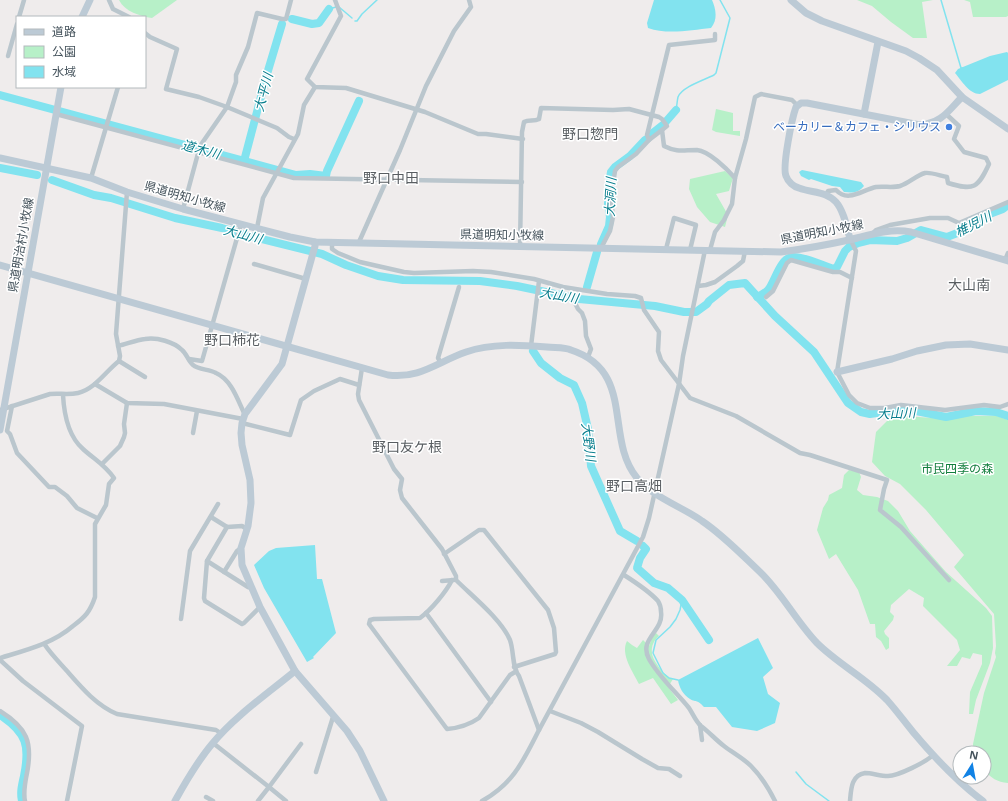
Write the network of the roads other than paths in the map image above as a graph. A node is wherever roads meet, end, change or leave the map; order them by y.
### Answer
1 (24, 0) edge
2 (90, 0) edge
3 (109, 0) edge
4 (291, 0) edge
5 (335, 0) edge
6 (469, 0) edge
7 (791, 0) edge
8 (19, 16) edge
9 (82, 16) edge
10 (127, 16) edge
11 (16, 28) edge
12 (146, 34) edge
13 (715, 34) dead end
14 (878, 42) junction
15 (8, 56) dead end
16 (315, 87) junction
17 (61, 88) edge
18 (118, 88) edge
19 (962, 97) junction
20 (798, 105) junction
21 (227, 107) junction
22 (417, 110) junction
23 (57, 111) junction
24 (864, 114) junction
25 (946, 114) junction
26 (652, 115) junction
27 (107, 125) junction
28 (1008, 129) edge
29 (662, 130) junction
30 (522, 139) junction
31 (294, 140) junction
32 (649, 140) junction
33 (199, 149) junction
34 (0, 158) edge
35 (46, 168) junction
36 (276, 173) junction
37 (91, 178) junction
38 (735, 178) junction
39 (387, 179) junction
40 (522, 182) junction
41 (126, 194) junction
42 (826, 195) junction
43 (1008, 202) edge
44 (183, 209) junction
45 (240, 225) junction
46 (257, 228) junction
47 (873, 233) junction
48 (332, 242) junction
49 (359, 242) junction
50 (852, 243) junction
51 (315, 244) junction
52 (520, 246) junction
53 (601, 248) junction
54 (666, 249) junction
55 (690, 250) junction
56 (707, 250) junction
57 (745, 251) junction
58 (1007, 258) edge
59 (254, 264) dead end
60 (0, 265) edge
61 (27, 273) junction
62 (306, 276) junction
63 (852, 278) junction
64 (538, 282) junction
65 (698, 286) junction
66 (459, 287) dead end
67 (766, 297) dead end
68 (118, 298) junction
69 (575, 303) dead end
70 (212, 324) junction
71 (118, 346) junction
72 (531, 346) junction
73 (287, 347) junction
74 (1008, 350) edge
75 (588, 357) junction
76 (189, 359) junction
77 (119, 361) junction
78 (440, 363) junction
79 (362, 368) junction
80 (837, 372) junction
81 (145, 377) dead end
82 (95, 384) junction
83 (679, 384) junction
84 (359, 385) junction
85 (63, 395) junction
86 (127, 403) junction
87 (1008, 404) edge
88 (12, 406) junction
89 (2, 409) edge
90 (197, 411) junction
91 (243, 419) junction
92 (0, 430) edge
93 (193, 433) dead end
94 (102, 464) junction
95 (654, 493) junction
96 (218, 504) dead end
97 (211, 517) junction
98 (97, 518) junction
99 (227, 527) junction
100 (247, 529) junction
101 (241, 548) junction
102 (444, 554) junction
103 (207, 561) junction
104 (224, 572) junction
105 (624, 575) junction
106 (454, 580) junction
107 (949, 580) dead end
108 (442, 581) dead end
109 (252, 588) junction
110 (260, 607) junction
111 (426, 613) junction
112 (181, 619) dead end
113 (45, 645) junction
114 (0, 659) edge
115 (515, 670) junction
116 (295, 671) junction
117 (492, 702) junction
118 (0, 711) edge
119 (550, 711) junction
120 (333, 717) junction
121 (700, 725) junction
122 (539, 730) junction
123 (222, 734) junction
124 (702, 740) dead end
125 (213, 743) junction
126 (301, 744) dead end
127 (933, 755) junction
128 (316, 772) dead end
129 (680, 776) dead end
130 (269, 787) junction
131 (206, 796) dead end
132 (25, 801) edge
133 (67, 801) edge
134 (175, 801) edge
135 (212, 801) edge
136 (258, 801) edge
137 (286, 801) edge
138 (384, 801) edge
139 (482, 801) edge
140 (775, 801) edge
141 (850, 801) edge
142 (856, 801) edge
143 (983, 801) edge

1 - 8 street
2 - 9 street
3 - 10 street
4 - 21 street
5 - 16 street
6 - 22 street
7 - 14 street
11 - 15 street
12 - 21 street
13 - 26 street
14 - 19 street
14 - 24 street
16 - 22 street
16 - 31 street
17 - 23 street, 県道明治村小牧線
18 - 27 street
19 - 25 street
19 - 28 street
20 - 24 street
20 - 38 street
20 - 42 street
21 - 31 street
21 - 33 street
22 - 30 street
22 - 39 street
23 - 27 street
23 - 35 street, 県道明治村小牧線
24 - 25 street
25 - 42 street
26 - 29 street
26 - 30 street
26 - 32 street
27 - 33 street
27 - 37 street
29 - 32 street
29 - 38 street
30 - 40 street
31 - 36 street
32 - 53 street
33 - 36 street
33 - 44 street
34 - 35 street, 県道明知小牧線
35 - 37 street, 県道明知小牧線
35 - 61 street, 県道明治村小牧線
36 - 39 street
36 - 46 street
37 - 41 street, 県道明知小牧線
38 - 56 street
39 - 40 street
39 - 49 street
40 - 52 street
41 - 44 street, 県道明知小牧線
41 - 68 street
42 - 50 street
43 - 47 street
44 - 45 street, 県道明知小牧線
45 - 46 street, 県道明知小牧線
45 - 70 street
46 - 51 street, 県道明知小牧線
47 - 50 street, 県道明知小牧線
47 - 58 street, 県道明知小牧線
48 - 49 street, 県道明知小牧線
48 - 51 street, 県道明知小牧線
48 - 64 street
49 - 52 street, 県道明知小牧線
50 - 57 street, 県道明知小牧線
50 - 63 street
51 - 62 street
52 - 53 street, 県道明知小牧線
53 - 54 street, 県道明知小牧線
54 - 55 street, 県道明知小牧線
54 - 55 street
55 - 56 street, 県道明知小牧線
56 - 57 street, 県道明知小牧線
56 - 65 street
57 - 65 street
59 - 62 street
60 - 61 street
61 - 68 street
61 - 89 street, 県道明治村小牧線
62 - 73 street
63 - 67 street
63 - 80 street
64 - 72 street
64 - 83 street
65 - 83 street
66 - 78 street
68 - 70 street
68 - 71 street
69 - 75 street
70 - 73 street
70 - 76 street
71 - 76 street
71 - 77 street
72 - 75 street
72 - 78 street
73 - 79 street
73 - 91 street
74 - 80 street
75 - 95 street
76 - 91 street
77 - 81 street
77 - 82 street
78 - 79 street
79 - 84 street
80 - 87 street
82 - 85 street
82 - 86 street
83 - 95 street
83 - 107 street
84 - 91 street
84 - 102 street
85 - 88 street
85 - 94 street
86 - 90 street
86 - 94 street
88 - 89 street
88 - 98 street
89 - 92 street, 県道明治村小牧線
90 - 91 street
90 - 93 street
91 - 100 street
94 - 98 street
95 - 105 street
95 - 127 street
96 - 97 street
97 - 99 street
97 - 112 street
98 - 113 street
99 - 100 street
99 - 103 street
100 - 101 street
101 - 104 street
101 - 109 street
102 - 106 street
102 - 115 street
103 - 104 street
103 - 110 street
104 - 109 street
105 - 119 street
105 - 121 street
106 - 108 street
106 - 111 street
106 - 115 street
109 - 110 street
110 - 116 street
111 - 117 street
111 - 117 street
113 - 114 street
113 - 123 street
114 - 133 street
115 - 117 street
115 - 122 street
116 - 120 street
116 - 123 street
118 - 132 street
119 - 122 street
119 - 129 street
120 - 128 street
120 - 138 street
121 - 124 street
121 - 140 street
122 - 139 street
123 - 125 street
125 - 130 street
125 - 134 street
126 - 130 street
127 - 141 street
127 - 143 street
130 - 136 street
130 - 137 street
131 - 135 street
141 - 142 street

